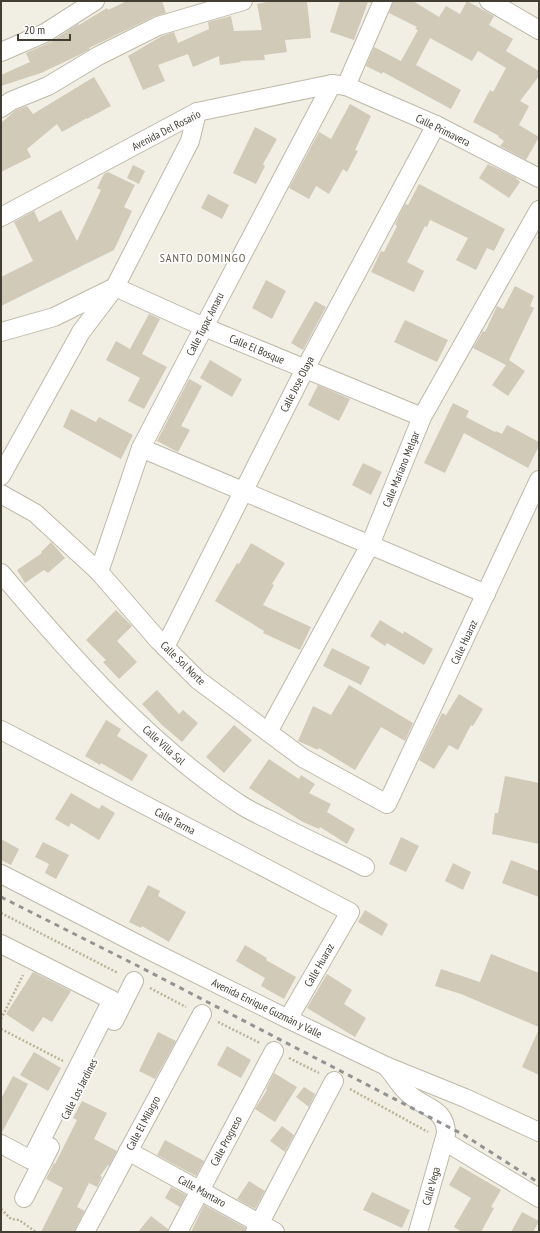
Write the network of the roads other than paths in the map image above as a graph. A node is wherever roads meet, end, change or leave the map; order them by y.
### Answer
1 (95, 1) edge
2 (243, 1) edge
3 (383, 1) edge
4 (489, 1) edge
5 (539, 30) edge
6 (1, 52) edge
7 (339, 85) junction
8 (1, 108) edge
9 (197, 112) junction
10 (436, 125) junction
11 (539, 178) edge
12 (539, 210) edge
13 (1, 217) edge
14 (115, 287) junction
15 (204, 326) junction
16 (1, 332) edge
17 (305, 369) junction
18 (422, 417) junction
19 (141, 448) junction
20 (1, 476) edge
21 (539, 480) edge
22 (244, 492) junction
23 (1, 494) edge
24 (370, 545) junction
25 (99, 572) junction
26 (1, 574) edge
27 (486, 594) junction
28 (165, 647) junction
29 (1, 730) edge
30 (268, 732) junction
31 (387, 804) joint
32 (366, 867) dead end
33 (1, 874) edge
34 (350, 912) joint
35 (1, 944) edge
36 (134, 981) road end
37 (202, 1014) dead end
38 (288, 1019) junction
39 (274, 1051) dead end
40 (386, 1066) junction
41 (334, 1081) dead end
42 (539, 1132) edge
43 (444, 1141) junction
44 (1, 1144) edge
45 (128, 1151) junction
46 (200, 1190) junction
47 (24, 1198) dead end
48 (539, 1198) edge
49 (263, 1229) edge
50 (85, 1232) edge
51 (178, 1232) edge
52 (418, 1232) edge

1 - 6 street
2 - 8 street
3 - 7 street, Calle Tupac Amaru
4 - 5 street
7 - 9 street, Avenida Del Rosario
7 - 10 street, Calle Primavera
7 - 15 street, Calle Tupac Amaru
9 - 13 street, Avenida Del Rosario
9 - 14 street
10 - 11 street, Calle Primavera
10 - 17 street, Calle Jose Olaya
12 - 18 street, Calle Mariano Melgar
14 - 15 street, Calle El Bosque
14 - 16 street
14 - 20 street
15 - 17 street, Calle El Bosque
15 - 19 street, Calle Tupac Amaru
17 - 18 street, Calle El Bosque
17 - 22 street, Calle Jose Olaya
18 - 24 street, Calle Mariano Melgar
19 - 22 street
19 - 25 street, Calle Tupac Amaru
21 - 27 street, Calle Huaraz
22 - 24 street
22 - 28 street, Calle Jose Olaya
23 - 25 street, Calle Sol Norte
24 - 27 street
24 - 30 street, Calle Mariano Melgar
25 - 28 street, Calle Sol Norte
26 - 32 street, Calle Villa Sol
27 - 31 street, Calle Huaraz
28 - 30 street, Calle Sol Norte
29 - 34 street, Calle Tarma
30 - 31 street, Calle Sol Norte
33 - 38 street, Avenida Enrique Guzmán y Valle
34 - 38 street, Calle Huaraz
35 - 44 street
36 - 47 street, Calle Los Jardines
37 - 45 street, Calle El Milagro
38 - 40 street, Avenida Enrique Guzmán y Valle
39 - 46 street, Calle Progreso
40 - 42 street, Avenida Enrique Guzmán y Valle
40 - 43 street, Calle Vega
41 - 49 street
43 - 48 street
43 - 52 street, Calle Vega
45 - 46 street, Calle Mantaro
45 - 50 street, Calle El Milagro
46 - 49 street, Calle Mantaro
46 - 51 street, Calle Progreso

